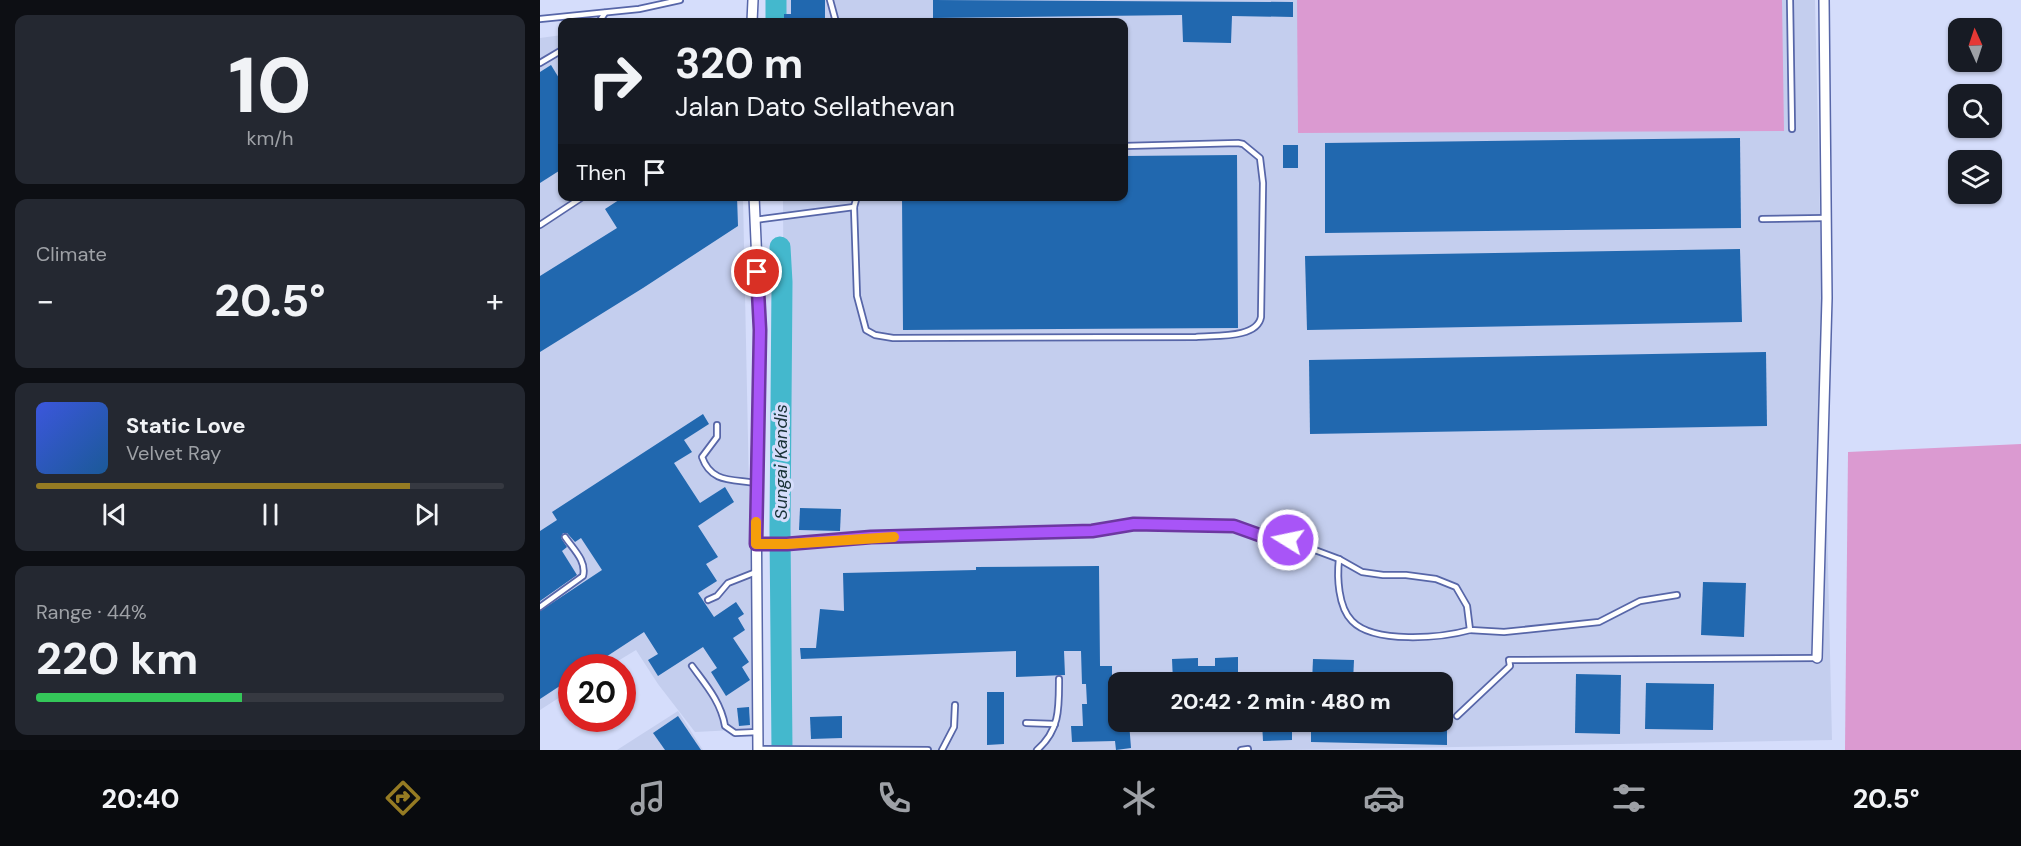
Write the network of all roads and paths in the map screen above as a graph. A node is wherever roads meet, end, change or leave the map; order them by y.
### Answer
1 (680, 0) edge
2 (753, 0) edge
3 (830, 0) edge
4 (1790, 0) edge
5 (1824, 0) edge
6 (604, 13) junction
7 (601, 18) edge
8 (752, 18) edge
9 (835, 18) edge
10 (540, 19) edge
11 (558, 52) edge
12 (540, 63) edge
13 (1792, 129) dead end
14 (1128, 146) edge
15 (576, 201) edge
16 (754, 201) edge
17 (856, 201) edge
18 (854, 207) junction
19 (1825, 218) junction
20 (1762, 219) dead end
21 (755, 220) junction
22 (540, 225) edge
23 (717, 425) dead end
24 (756, 483) junction
25 (564, 537) dead end
26 (756, 544) junction
27 (1339, 559) junction
28 (756, 572) junction
29 (1677, 595) dead end
30 (708, 600) dead end
31 (540, 607) edge
32 (1470, 630) junction
33 (1817, 658) joint
34 (692, 666) dead end
35 (1059, 679) dead end
36 (955, 705) dead end
37 (1457, 716) dead end
38 (1026, 723) dead end
39 (1055, 724) junction
40 (758, 732) junction
41 (790, 749) edge
42 (1248, 749) edge
43 (758, 750) edge
44 (770, 750) edge
45 (928, 750) edge
46 (942, 750) edge
47 (1037, 750) edge
48 (1241, 750) edge

1 - 6 lane
2 - 8 street
3 - 9 lane
4 - 13 lane
5 - 19 street
6 - 7 lane
6 - 10 lane
11 - 12 lane
14 - 18 lane
15 - 22 lane
16 - 21 street
17 - 18 lane
18 - 21 lane
19 - 20 lane
19 - 33 street
21 - 24 street
23 - 24 lane
24 - 26 street
25 - 31 lane
26 - 27 lane
26 - 28 street
27 - 32 lane
27 - 32 lane
28 - 30 lane
28 - 40 street
29 - 32 lane
33 - 37 lane
34 - 40 lane
35 - 39 lane
36 - 46 lane
38 - 39 lane
39 - 47 lane
40 - 43 street
41 - 44 lane
41 - 45 lane
42 - 48 lane
43 - 44 lane

